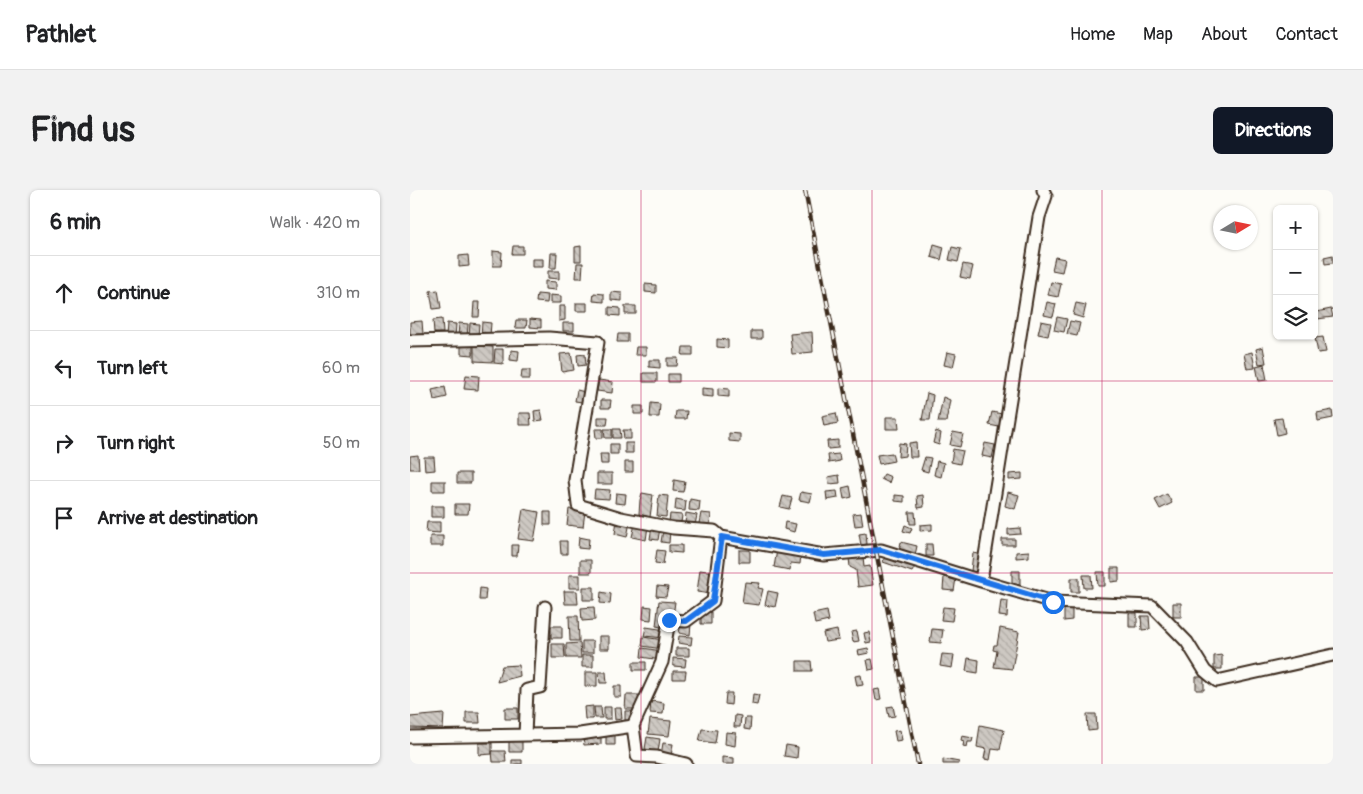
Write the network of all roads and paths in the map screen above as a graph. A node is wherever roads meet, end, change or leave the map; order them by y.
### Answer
1 (1043, 190) edge
2 (410, 341) edge
3 (722, 537) junction
4 (981, 581) junction
5 (545, 607) dead end
6 (1333, 655) edge
7 (633, 726) junction
8 (524, 735) junction
9 (410, 737) edge
10 (686, 764) edge

1 - 4 street
2 - 3 street
3 - 4 street
3 - 7 street
4 - 6 street
5 - 8 street
7 - 8 street
7 - 10 street
8 - 9 street

